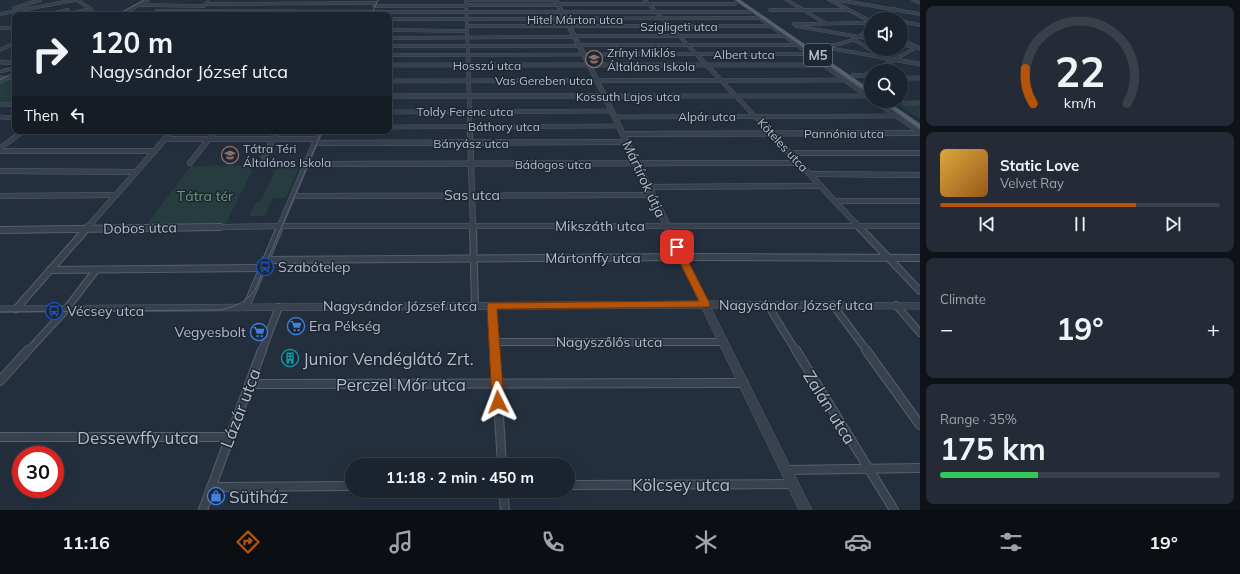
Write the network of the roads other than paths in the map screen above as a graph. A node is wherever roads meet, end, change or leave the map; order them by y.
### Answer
1 (40, 0) edge
2 (76, 0) edge
3 (148, 0) edge
4 (176, 0) edge
5 (211, 0) edge
6 (288, 0) edge
7 (466, 0) edge
8 (645, 0) edge
9 (726, 0) edge
10 (740, 0) edge
11 (786, 0) edge
12 (830, 0) edge
13 (838, 0) edge
14 (913, 0) edge
15 (735, 1) edge
16 (317, 2) edge
17 (346, 2) edge
18 (557, 2) edge
19 (286, 3) junction
20 (375, 3) edge
21 (920, 3) edge
22 (649, 4) junction
23 (139, 5) junction
24 (205, 5) junction
25 (87, 6) junction
26 (166, 6) junction
27 (466, 6) junction
28 (747, 6) edge
29 (894, 9) junction
30 (920, 9) edge
31 (770, 10) dead end
32 (803, 10) junction
33 (847, 10) junction
34 (562, 11) junction
35 (58, 12) edge
36 (77, 12) edge
37 (126, 12) edge
38 (156, 12) joint
39 (182, 12) joint
40 (229, 12) joint
41 (278, 12) joint
42 (466, 12) junction
43 (656, 12) junction
44 (889, 12) edge
45 (0, 14) edge
46 (392, 14) edge
47 (920, 14) edge
48 (760, 18) junction
49 (392, 19) edge
50 (466, 19) junction
51 (566, 19) junction
52 (663, 19) junction
53 (864, 19) edge
54 (908, 22) edge
55 (825, 23) junction
56 (864, 23) edge
57 (920, 25) edge
58 (570, 26) junction
59 (670, 26) junction
60 (771, 26) junction
61 (0, 28) edge
62 (12, 28) edge
63 (467, 28) junction
64 (392, 30) edge
65 (864, 33) edge
66 (574, 36) junction
67 (680, 36) junction
68 (784, 36) junction
69 (467, 37) junction
70 (858, 37) junction
71 (392, 38) edge
72 (864, 38) edge
73 (854, 39) junction
74 (908, 42) edge
75 (12, 44) edge
76 (579, 45) junction
77 (689, 45) junction
78 (798, 45) junction
79 (908, 45) edge
80 (392, 46) edge
81 (467, 46) junction
82 (919, 46) edge
83 (0, 50) edge
84 (583, 54) junction
85 (697, 54) junction
86 (810, 54) junction
87 (392, 55) edge
88 (467, 55) junction
89 (882, 57) junction
90 (896, 60) junction
91 (0, 62) edge
92 (12, 63) edge
93 (888, 64) edge
94 (920, 64) edge
95 (392, 65) edge
96 (468, 65) junction
97 (589, 65) junction
98 (825, 65) junction
99 (708, 66) junction
100 (12, 69) edge
101 (0, 72) edge
102 (864, 74) edge
103 (853, 75) junction
104 (3, 78) edge
105 (908, 78) edge
106 (914, 78) junction
107 (920, 78) edge
108 (468, 80) junction
109 (597, 80) junction
110 (720, 80) junction
111 (844, 80) junction
112 (392, 81) edge
113 (920, 81) edge
114 (0, 82) edge
115 (864, 83) edge
116 (864, 92) edge
117 (864, 92) edge
118 (392, 96) edge
119 (469, 96) junction
120 (604, 96) junction
121 (736, 96) junction
122 (864, 96) edge
123 (908, 102) edge
124 (920, 103) edge
125 (0, 104) edge
126 (12, 105) edge
127 (884, 108) edge
128 (893, 108) edge
129 (900, 108) edge
130 (469, 111) junction
131 (392, 112) edge
132 (614, 114) junction
133 (754, 115) junction
134 (896, 116) junction
135 (0, 117) edge
136 (12, 118) edge
137 (920, 122) edge
138 (469, 126) junction
139 (619, 126) junction
140 (392, 127) edge
141 (920, 127) edge
142 (920, 133) edge
143 (20, 134) edge
144 (169, 134) edge
145 (213, 134) edge
146 (276, 134) edge
147 (319, 134) edge
148 (623, 134) junction
149 (771, 134) junction
150 (165, 139) junction
151 (273, 139) junction
152 (208, 140) junction
153 (316, 141) junction
154 (626, 142) junction
155 (471, 143) junction
156 (1, 148) edge
157 (155, 150) junction
158 (790, 152) junction
159 (920, 153) edge
160 (264, 157) dead end
161 (190, 163) dead end
162 (471, 163) junction
163 (799, 163) junction
164 (306, 164) junction
165 (636, 164) junction
166 (0, 171) edge
167 (136, 172) junction
168 (810, 174) junction
169 (920, 175) edge
170 (648, 186) junction
171 (821, 186) junction
172 (116, 195) junction
173 (472, 195) junction
174 (651, 195) junction
175 (0, 196) edge
176 (293, 196) junction
177 (835, 201) junction
178 (920, 201) edge
179 (858, 225) junction
180 (280, 226) junction
181 (473, 226) junction
182 (666, 226) junction
183 (920, 226) edge
184 (0, 230) edge
185 (86, 230) junction
186 (682, 257) junction
187 (474, 258) junction
188 (889, 258) junction
189 (920, 258) edge
190 (265, 260) junction
191 (262, 268) junction
192 (50, 270) junction
193 (96, 270) junction
194 (920, 291) edge
195 (705, 304) junction
196 (767, 304) junction
197 (833, 305) junction
198 (475, 306) junction
199 (492, 306) junction
200 (896, 306) junction
201 (920, 306) edge
202 (246, 307) junction
203 (279, 307) junction
204 (68, 308) junction
205 (0, 309) edge
206 (16, 309) junction
207 (920, 333) edge
208 (495, 342) junction
209 (724, 342) junction
210 (0, 381) edge
211 (744, 383) junction
212 (249, 384) junction
213 (497, 384) junction
214 (920, 425) edge
215 (0, 437) edge
216 (229, 437) junction
217 (502, 458) edge
218 (920, 468) edge
219 (868, 469) junction
220 (787, 470) junction
221 (794, 484) junction
222 (575, 485) edge
223 (345, 486) edge
224 (211, 487) junction
225 (504, 498) edge
226 (203, 510) edge
227 (505, 510) edge
228 (806, 510) edge
229 (894, 510) edge

1 - 45 street
2 - 25 street
2 - 45 street
3 - 23 street
4 - 26 street
5 - 24 street
6 - 19 street
7 - 18 street
7 - 27 street
8 - 22 street, Köteles utca
9 - 15 street
10 - 28 main road, M5
11 - 32 street
12 - 33 street
13 - 29 street
14 - 21 street
15 - 22 street
15 - 28 main road
16 - 17 street
16 - 19 street
17 - 20 street
18 - 22 street
18 - 27 street
18 - 34 street, Mártírok útja
19 - 24 street
19 - 41 street
20 - 27 street
22 - 43 street, Köteles utca
23 - 26 street
23 - 37 street
24 - 26 street
25 - 35 street
25 - 36 street
26 - 38 street
27 - 42 street
28 - 43 street
28 - 48 street
28 - 103 main road, M5
28 - 116 main road, M5
29 - 30 street
29 - 44 street
29 - 47 street
31 - 32 street
32 - 33 street
32 - 55 street
33 - 53 street
34 - 42 street
34 - 43 street
34 - 51 street, Mártírok útja
38 - 39 street
39 - 40 street
40 - 41 street
42 - 46 street
42 - 50 street
43 - 52 street, Köteles utca
48 - 52 street, Hitel Márton utca
48 - 60 street
49 - 50 street, Hitel Márton utca
50 - 51 street, Hitel Márton utca
50 - 63 street
51 - 52 street, Hitel Márton utca
51 - 58 street, Mártírok útja
52 - 59 street, Köteles utca
54 - 57 street
55 - 56 street
55 - 70 street
58 - 59 street, Szigligeti utca
58 - 63 street, Szigligeti utca
58 - 66 street, Mártírok útja
59 - 60 street, Szigligeti utca
59 - 67 street, Köteles utca
60 - 68 street
61 - 62 street
63 - 64 street, Szigligeti utca
63 - 69 street
65 - 70 street
66 - 67 street
66 - 69 street
66 - 76 street, Mártírok útja
67 - 68 street
67 - 77 street, Köteles utca
68 - 78 street
69 - 71 street
69 - 81 street
70 - 72 street
70 - 73 street
73 - 89 street
73 - 89 street
74 - 82 street
75 - 83 street
76 - 77 street
76 - 81 street
76 - 84 street, Mártírok útja
77 - 78 street
77 - 85 street, Köteles utca
78 - 86 street
79 - 82 street
80 - 81 street
81 - 88 street
82 - 90 street
84 - 85 street, Albert utca
84 - 88 street, Albert utca
84 - 97 street, Mártírok útja
85 - 86 street, Albert utca
85 - 99 street, Köteles utca
86 - 98 street
87 - 88 street, Albert utca
88 - 96 street
89 - 90 street
90 - 93 street
90 - 94 street
91 - 92 street
95 - 96 street, Hosszú utca
96 - 97 street, Hosszú utca
96 - 108 street
97 - 99 street, Hosszú utca
97 - 109 street, Mártírok útja
98 - 99 street, Hosszú utca
98 - 111 street
99 - 110 street, Köteles utca
100 - 101 street
102 - 103 street
103 - 115 main road, M5
104 - 114 street
105 - 106 street
106 - 107 street
106 - 113 street
108 - 109 street, Vas Gereben utca
108 - 112 street, Vas Gereben utca
108 - 119 street
109 - 110 street, Vas Gereben utca
109 - 120 street, Mártírok útja
110 - 111 street, Vas Gereben utca
110 - 121 street, Köteles utca
111 - 117 street
118 - 119 street, Kossuth Lajos utca
119 - 120 street, Kossuth Lajos utca
119 - 130 street
120 - 121 street, Kossuth Lajos utca
120 - 132 street, Mártírok útja
121 - 122 street, Kossuth Lajos utca
121 - 133 street, Köteles utca
123 - 124 street
125 - 126 street
127 - 134 street
128 - 141 main road
129 - 137 main road
130 - 131 street, Toldy Ferenc utca
130 - 132 street, Toldy Ferenc utca
130 - 138 street
132 - 133 street, Alpár utca
132 - 139 street, Mártírok útja
133 - 134 street, Alpár utca
133 - 149 street, Köteles utca
134 - 142 street
135 - 136 street
138 - 139 street, Báthory utca
138 - 140 street, Báthory utca
138 - 155 street
139 - 148 street, Mártírok útja
142 - 149 street, Pannónia utca
143 - 156 street
144 - 150 street
145 - 152 street
146 - 151 street
147 - 153 street
148 - 149 street, Pannónia utca
148 - 154 street, Mártírok útja
149 - 158 street, Köteles utca
150 - 152 street, Bányász utca
150 - 157 street
151 - 152 street, Bányász utca
151 - 153 street, Bányász utca
151 - 160 street
152 - 161 street
153 - 155 street, Bányász utca
153 - 164 street
154 - 155 street, Bányász utca
154 - 165 street, Mártírok útja
155 - 162 street
156 - 157 street
157 - 167 street
158 - 159 street
158 - 163 street, Köteles utca
162 - 164 street, Bádogos utca
162 - 165 street, Bádogos utca
162 - 173 street
163 - 165 street, Bádogos utca
163 - 168 street, Köteles utca
164 - 176 street
165 - 170 street, Mártírok útja
166 - 167 street
167 - 172 street
168 - 169 street
168 - 171 street, Köteles utca
170 - 171 street
170 - 174 street, Mártírok útja
171 - 177 street, Köteles utca
172 - 175 street
172 - 185 street
173 - 174 street, Sas utca
173 - 176 street, Sas utca
173 - 181 street
174 - 182 street, Mártírok útja
176 - 180 street
177 - 178 street
177 - 179 street, Köteles utca
179 - 182 street, Mikszáth utca
179 - 183 street, Mikszáth utca
179 - 188 street, Köteles utca
180 - 181 street, Mikszáth utca
180 - 185 street, Dobos utca
180 - 190 street
181 - 182 street, Mikszáth utca
181 - 187 street
182 - 186 street, Mártírok útja
184 - 185 street, Dobos utca
185 - 192 street
186 - 187 street, Mártonffy utca
186 - 188 street, Mártonffy utca
186 - 195 street, Mártírok útja
187 - 190 street, Mártonffy utca
187 - 198 street
188 - 189 street, Mártonffy utca
188 - 194 street, Köteles utca
190 - 191 street
191 - 193 street
191 - 202 street
192 - 193 street
192 - 206 street
193 - 204 street
195 - 196 street, Nagysándor József utca
195 - 199 street, Nagysándor József utca
195 - 209 street, Mártírok útja
196 - 197 street, Nagysándor József utca
196 - 219 street, Zalán utca
197 - 200 street, Nagysándor József utca
197 - 214 street
198 - 199 street, Nagysándor József utca
198 - 203 street, Nagysándor József utca
199 - 208 street
200 - 201 street, Nagysándor József utca
200 - 207 street
202 - 203 street, Nagysándor József utca
202 - 204 street, Nagysándor József utca
203 - 212 street, Lázár utca
204 - 206 street, Nagysándor József utca
204 - 210 street
205 - 206 street, Nagysándor József utca
208 - 209 street, Nagyszőlős utca
208 - 213 street
209 - 211 street, Mártírok útja
211 - 213 street, Perczel Mór utca
211 - 220 street, Mártírok útja
212 - 213 street, Perczel Mór utca
212 - 216 street, Lázár utca
213 - 217 street
215 - 216 street, Dessewffy utca
216 - 224 street, Lázár utca
218 - 219 street
219 - 220 street
219 - 229 street, Zalán utca
220 - 221 street, Mártírok útja
221 - 222 street, Kölcsey utca
221 - 228 street, Mártírok útja
223 - 224 street
224 - 226 street, Lázár utca
225 - 227 street

